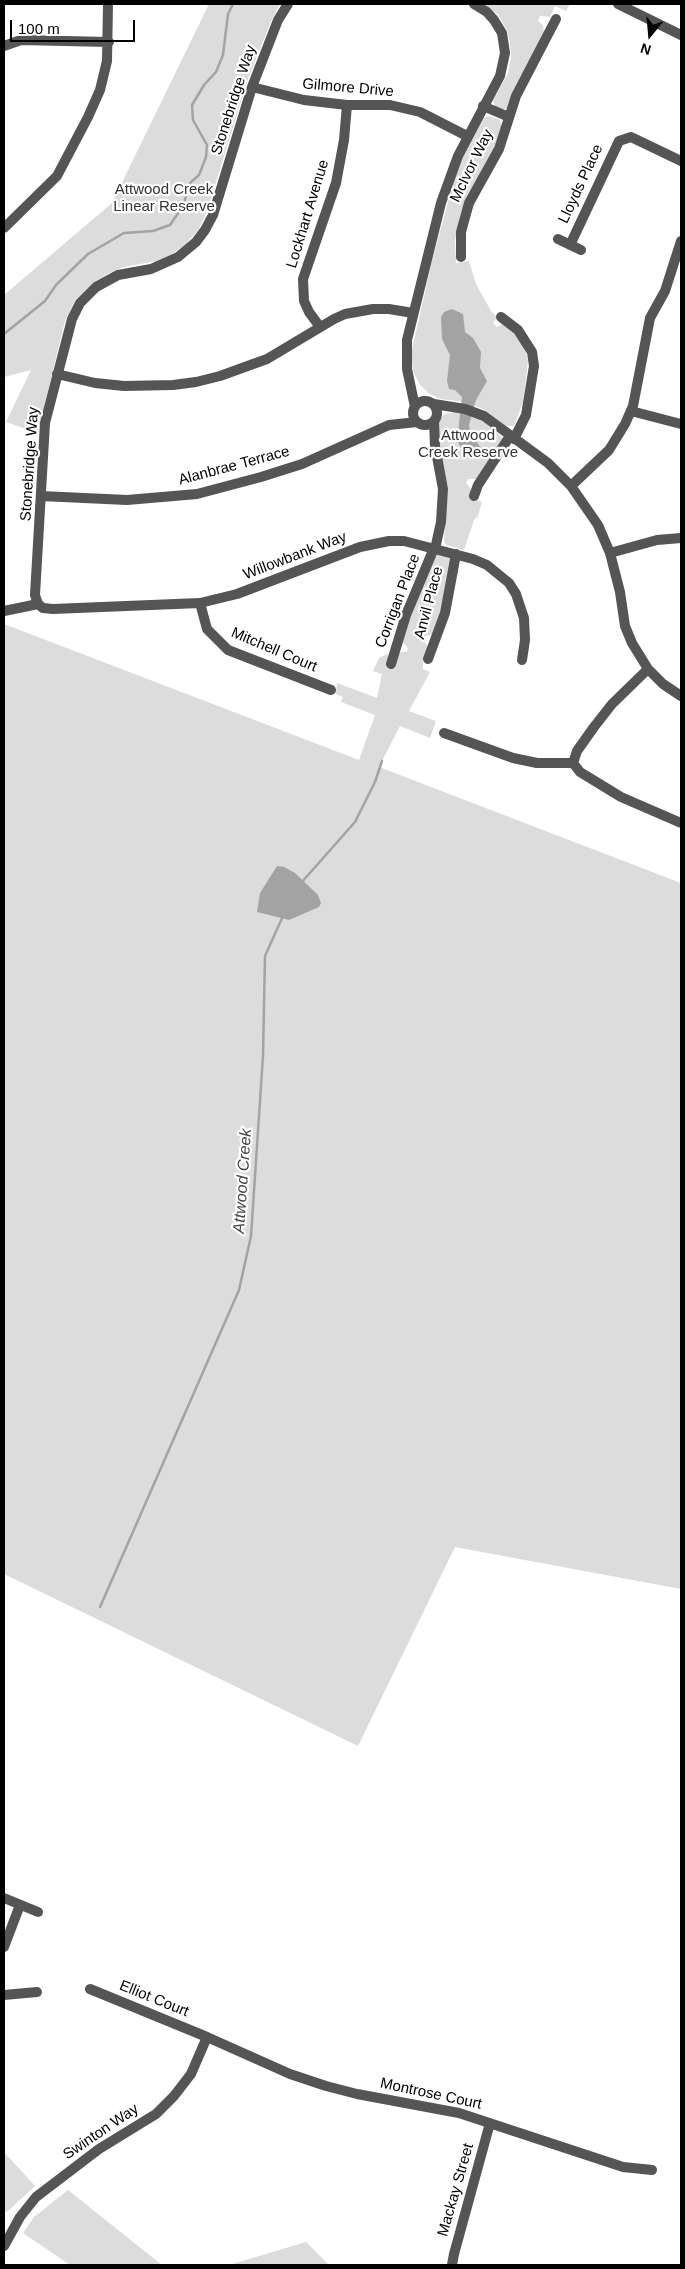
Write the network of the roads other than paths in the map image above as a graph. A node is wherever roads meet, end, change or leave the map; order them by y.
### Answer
1 (104, 4) edge
2 (108, 4) edge
3 (288, 4) edge
4 (474, 4) edge
5 (618, 4) edge
6 (107, 16) junction
7 (556, 19) dead end
8 (681, 34) edge
9 (109, 42) junction
10 (4, 46) edge
11 (252, 87) junction
12 (347, 105) junction
13 (483, 106) junction
14 (509, 117) junction
15 (467, 136) junction
16 (681, 161) edge
17 (4, 228) edge
18 (558, 239) dead end
19 (681, 241) edge
20 (570, 245) junction
21 (581, 250) dead end
22 (461, 257) dead end
23 (413, 313) junction
24 (500, 318) dead end
25 (320, 327) junction
26 (57, 374) junction
27 (631, 411) junction
28 (425, 413) junction
29 (681, 424) edge
30 (512, 438) junction
31 (571, 486) junction
32 (41, 496) junction
33 (474, 496) dead end
34 (681, 538) edge
35 (434, 548) junction
36 (610, 553) junction
37 (456, 554) junction
38 (200, 602) junction
39 (38, 604) junction
40 (4, 611) edge
41 (428, 660) dead end
42 (522, 660) dead end
43 (391, 664) dead end
44 (648, 669) junction
45 (331, 690) dead end
46 (681, 696) edge
47 (444, 733) dead end
48 (573, 763) junction
49 (681, 823) edge
50 (4, 1898) edge
51 (20, 1905) junction
52 (38, 1912) dead end
53 (4, 1947) edge
54 (90, 1989) dead end
55 (37, 1992) dead end
56 (4, 1995) edge
57 (208, 2037) junction
58 (490, 2123) junction
59 (652, 2170) dead end
60 (4, 2246) edge
61 (452, 2265) edge

1 - 6 street
2 - 6 street
3 - 11 street, Stonebridge Way
4 - 13 street
5 - 8 street
6 - 9 street
7 - 14 street, McIvor Way
9 - 10 street
9 - 17 street
11 - 12 street, Gilmore Drive
11 - 26 street, Stonebridge Way
12 - 15 street, Gilmore Drive
12 - 25 street, Lockhart Avenue
13 - 14 street, McIvor Way
13 - 15 street
14 - 22 street, McIvor Way
15 - 23 street
16 - 20 street, Lloyds Place
18 - 20 street, Lloyds Place
19 - 27 street
20 - 21 street, Lloyds Place
23 - 25 street
23 - 28 street
24 - 30 street
25 - 26 street
26 - 32 street, Stonebridge Way
27 - 29 street
27 - 31 street
28 - 30 street, Alanbrae Terrace
28 - 32 street, Alanbrae Terrace
28 - 35 street
30 - 31 street, Alanbrae Terrace
30 - 33 street
31 - 36 street, Alanbrae Terrace
32 - 39 street, Stonebridge Way
34 - 36 street
35 - 37 street, Willowbank Way
35 - 38 street, Willowbank Way
35 - 43 street, Corrigan Place
36 - 44 street, Alanbrae Terrace
37 - 41 street, Anvil Place
37 - 42 street, Willowbank Way
38 - 39 street, Willowbank Way
38 - 45 street, Mitchell Court
39 - 40 street, Willowbank Way
44 - 46 street, Alanbrae Terrace
44 - 48 street
47 - 48 street
48 - 49 street
50 - 51 street
51 - 52 street
51 - 53 street
54 - 57 street, Elliot Court
55 - 56 street
57 - 58 street, Montrose Court
57 - 60 street, Swinton Way
58 - 59 street, Montrose Court
58 - 61 street, Mackay Street

